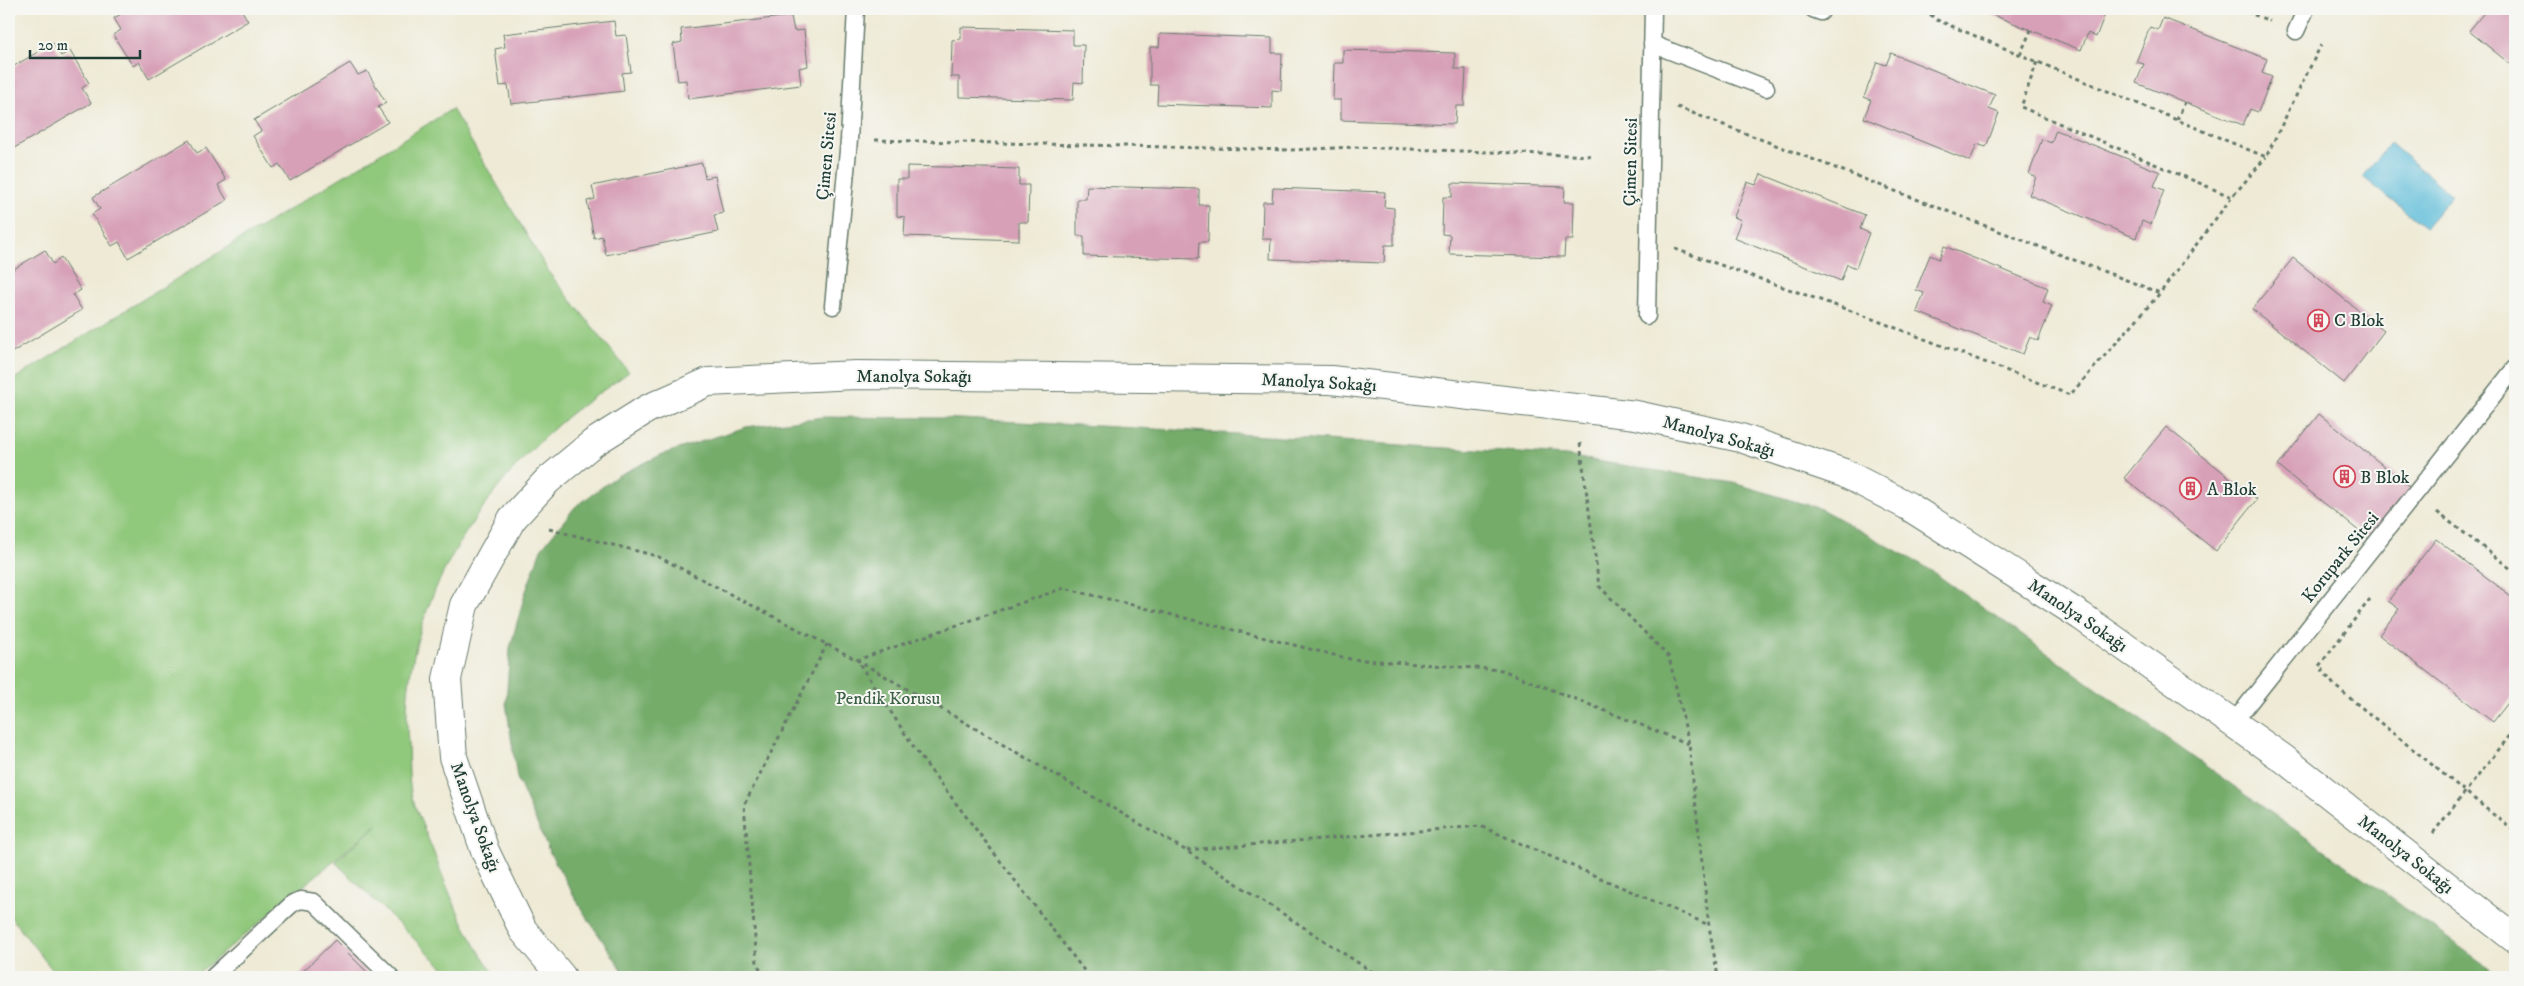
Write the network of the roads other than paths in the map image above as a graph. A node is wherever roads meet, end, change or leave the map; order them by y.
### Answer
1 (856, 9) edge
2 (2306, 9) edge
3 (1653, 11) edge
4 (2296, 31) road end
5 (1652, 44) junction
6 (1766, 88) dead end
7 (833, 306) dead end
8 (1647, 316) dead end
9 (2515, 368) edge
10 (2233, 723) junction
11 (2515, 939) edge
12 (213, 977) edge
13 (391, 977) edge
14 (562, 977) edge

1 - 7 lane, Çimen Sitesi
2 - 4 lane
3 - 5 lane, Çimen Sitesi
5 - 6 lane
5 - 8 lane, Çimen Sitesi
9 - 10 lane, Korupark Sitesi
10 - 11 street, Manolya Sokağı
10 - 14 street, Manolya Sokağı
12 - 13 lane

